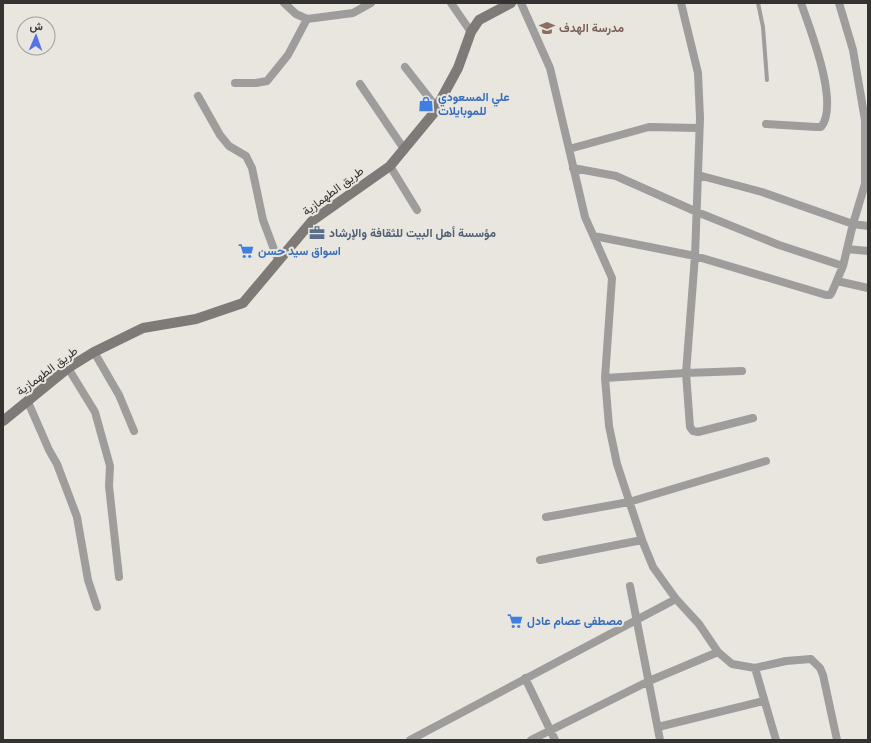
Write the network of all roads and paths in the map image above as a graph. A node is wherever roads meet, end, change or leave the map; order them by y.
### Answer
1 (284, 3) edge
2 (371, 3) edge
3 (451, 3) edge
4 (511, 3) edge
5 (521, 3) edge
6 (681, 3) edge
7 (758, 3) edge
8 (801, 3) edge
9 (839, 3) edge
10 (307, 19) junction
11 (471, 32) junction
12 (405, 67) dead end
13 (767, 80) dead end
14 (235, 83) dead end
15 (360, 84) dead end
16 (198, 96) dead end
17 (437, 108) junction
18 (766, 124) dead end
19 (700, 128) junction
20 (404, 149) junction
21 (569, 149) junction
22 (390, 166) junction
23 (573, 168) junction
24 (698, 176) junction
25 (418, 210) dead end
26 (697, 212) junction
27 (853, 224) junction
28 (868, 226) edge
29 (594, 236) junction
30 (847, 249) junction
31 (868, 251) edge
32 (695, 256) junction
33 (278, 260) junction
34 (843, 266) junction
35 (837, 281) junction
36 (868, 288) edge
37 (94, 352) junction
38 (68, 368) junction
39 (742, 372) dead end
40 (686, 373) junction
41 (605, 378) junction
42 (28, 402) junction
43 (753, 418) dead end
44 (3, 421) edge
45 (134, 431) dead end
46 (766, 461) dead end
47 (629, 502) junction
48 (546, 517) dead end
49 (642, 540) junction
50 (540, 560) dead end
51 (119, 577) dead end
52 (630, 586) dead end
53 (676, 599) junction
54 (96, 607) dead end
55 (637, 620) junction
56 (718, 652) junction
57 (755, 668) junction
58 (525, 678) junction
59 (649, 681) junction
60 (764, 701) junction
61 (658, 727) junction
62 (550, 730) junction
63 (410, 740) edge
64 (531, 740) edge
65 (555, 740) edge
66 (660, 740) edge
67 (776, 740) edge
68 (837, 740) edge

1 - 10 street
2 - 10 street
3 - 11 street
4 - 11 main road, طريق الطهمازية
5 - 21 street
6 - 19 street
7 - 13 lane
8 - 18 street
9 - 27 street
10 - 14 street
11 - 17 main road, طريق الطهمازية
12 - 17 street
15 - 20 street
16 - 33 street
17 - 20 main road, طريق الطهمازية
19 - 21 street
19 - 24 street
20 - 22 main road, طريق الطهمازية
21 - 23 street
22 - 25 street
22 - 33 main road, طريق الطهمازية
23 - 26 street
23 - 29 street
24 - 26 street
24 - 27 street
26 - 32 street
26 - 34 street
27 - 28 street
27 - 30 street
29 - 32 street
29 - 41 street
30 - 31 street
30 - 34 street
32 - 35 street
32 - 40 street
33 - 37 main road, طريق الطهمازية
34 - 35 street
35 - 36 street
37 - 38 main road, طريق الطهمازية
37 - 45 street
38 - 42 main road, طريق الطهمازية
38 - 51 street
39 - 40 street
40 - 41 street
40 - 43 street
41 - 47 street
42 - 44 main road, طريق الطهمازية
42 - 54 street
46 - 47 street
47 - 48 street
47 - 49 street
49 - 50 street
49 - 53 street
52 - 55 street
53 - 55 street
53 - 56 street
55 - 58 street
55 - 59 street
56 - 57 street
56 - 59 street
57 - 60 street
57 - 68 street
58 - 62 street
58 - 63 street
59 - 61 street
59 - 62 street
60 - 61 street
60 - 67 street
61 - 66 street
62 - 64 street
62 - 65 street

